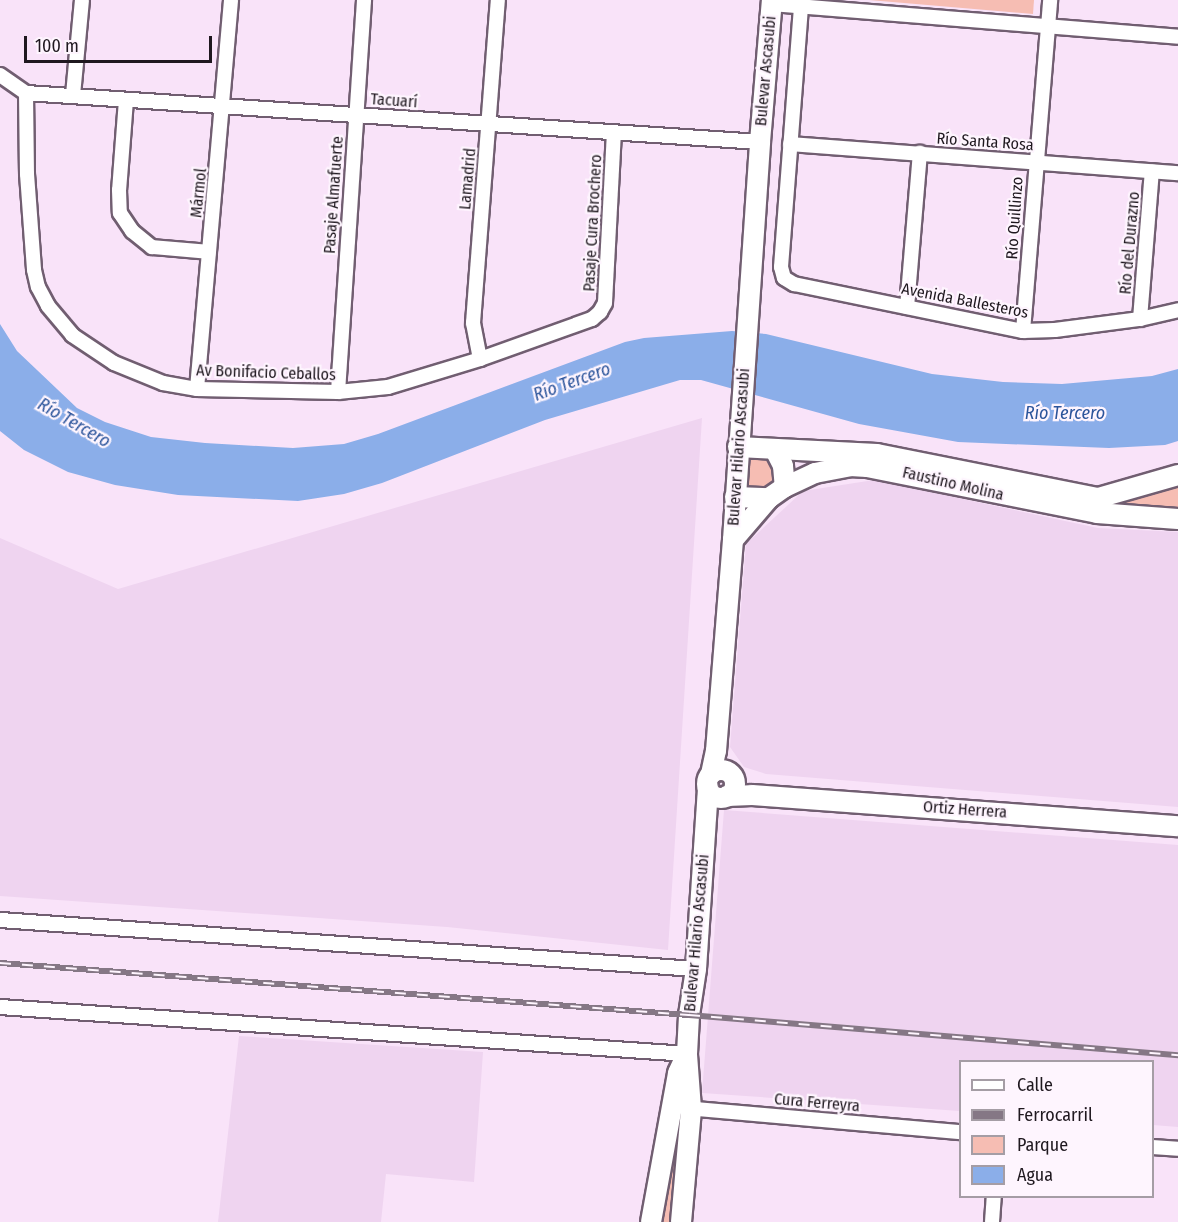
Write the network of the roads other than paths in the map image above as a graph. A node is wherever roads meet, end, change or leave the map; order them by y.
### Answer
1 (82, 0) edge
2 (231, 0) edge
3 (364, 0) edge
4 (498, 0) edge
5 (1050, 0) edge
6 (772, 2) edge
7 (801, 7) junction
8 (1048, 27) junction
9 (1178, 37) edge
10 (0, 75) edge
11 (26, 93) junction
12 (73, 95) junction
13 (126, 100) junction
14 (224, 106) junction
15 (356, 115) junction
16 (489, 124) junction
17 (614, 134) junction
18 (760, 142) junction
19 (790, 144) junction
20 (920, 153) junction
21 (1036, 162) junction
22 (1152, 171) junction
23 (1178, 173) edge
24 (209, 252) junction
25 (907, 308) junction
26 (1178, 310) edge
27 (600, 312) joint
28 (1140, 319) junction
29 (1023, 332) junction
30 (480, 359) junction
31 (197, 389) junction
32 (338, 393) junction
33 (738, 447) junction
34 (775, 450) junction
35 (1178, 475) edge
36 (785, 487) junction
37 (735, 497) junction
38 (769, 498) junction
39 (1178, 519) edge
40 (733, 540) junction
41 (718, 788) junction
42 (1178, 826) edge
43 (0, 920) edge
44 (696, 969) junction
45 (0, 1007) edge
46 (687, 1054) junction
47 (671, 1106) junction
48 (692, 1109) junction
49 (959, 1132) edge
50 (1154, 1147) edge
51 (1178, 1149) edge
52 (994, 1198) edge
53 (651, 1222) edge
54 (681, 1222) edge
55 (992, 1222) edge

1 - 12 street
2 - 14 street, Mármol
3 - 15 street, Pasaje Almafuerte
4 - 16 street, Lamadrid
5 - 8 street, Río Quillinzo
6 - 7 street
6 - 18 main road, Bulevar Ascasubi
7 - 8 street
7 - 19 street
8 - 9 street
8 - 21 street, Río Quillinzo
10 - 11 street
11 - 12 street, Tacuarí
11 - 31 street, Av Bonifacio Ceballos
12 - 13 street, Tacuarí
13 - 14 street, Tacuarí
13 - 24 street
14 - 15 street, Tacuarí
14 - 24 street, Mármol
15 - 16 street, Tacuarí
15 - 32 street, Pasaje Almafuerte
16 - 17 street, Tacuarí
16 - 30 street, Lamadrid
17 - 18 street, Tacuarí
17 - 27 street, Pasaje Cura Brochero
18 - 33 main road, Bulevar Hilario Ascasubi
19 - 20 street, Río Santa Rosa
19 - 25 street, Avenida Ballesteros
20 - 21 street, Río Santa Rosa
20 - 25 street
21 - 22 street, Río Santa Rosa
21 - 29 street, Río Quillinzo
22 - 23 street, Río Santa Rosa
22 - 28 street, Río del Durazno
24 - 31 street, Mármol
25 - 29 street, Avenida Ballesteros
26 - 28 street, Avenida Ballesteros
27 - 30 street, Av Bonifacio Ceballos
28 - 29 street, Avenida Ballesteros
30 - 32 street, Av Bonifacio Ceballos
31 - 32 street, Av Bonifacio Ceballos
33 - 34 main road, Faustino Molina
33 - 37 main road, Bulevar Hilario Ascasubi
34 - 35 main road, Faustino Molina
34 - 36 main road
36 - 38 main road, Faustino Molina
36 - 39 main road, Faustino Molina
37 - 38 main road
37 - 40 main road, Bulevar Hilario Ascasubi
38 - 40 main road, Faustino Molina
40 - 41 main road, Bulevar Hilario Ascasubi
41 - 42 main road, Ortiz Herrera
41 - 44 main road, Bulevar Hilario Ascasubi
43 - 44 street
44 - 46 main road, Bulevar Hilario Ascasubi
45 - 46 street
46 - 47 main road, Bulevar Hilario Ascasubi
46 - 48 main road, Bulevar Hilario Ascasubi
47 - 48 street, Cura Ferreyra
47 - 53 main road, Bulevar Hilario Ascasubi
48 - 49 street, Cura Ferreyra
48 - 54 main road, Bulevar Hilario Ascasubi
50 - 51 street
52 - 55 street

